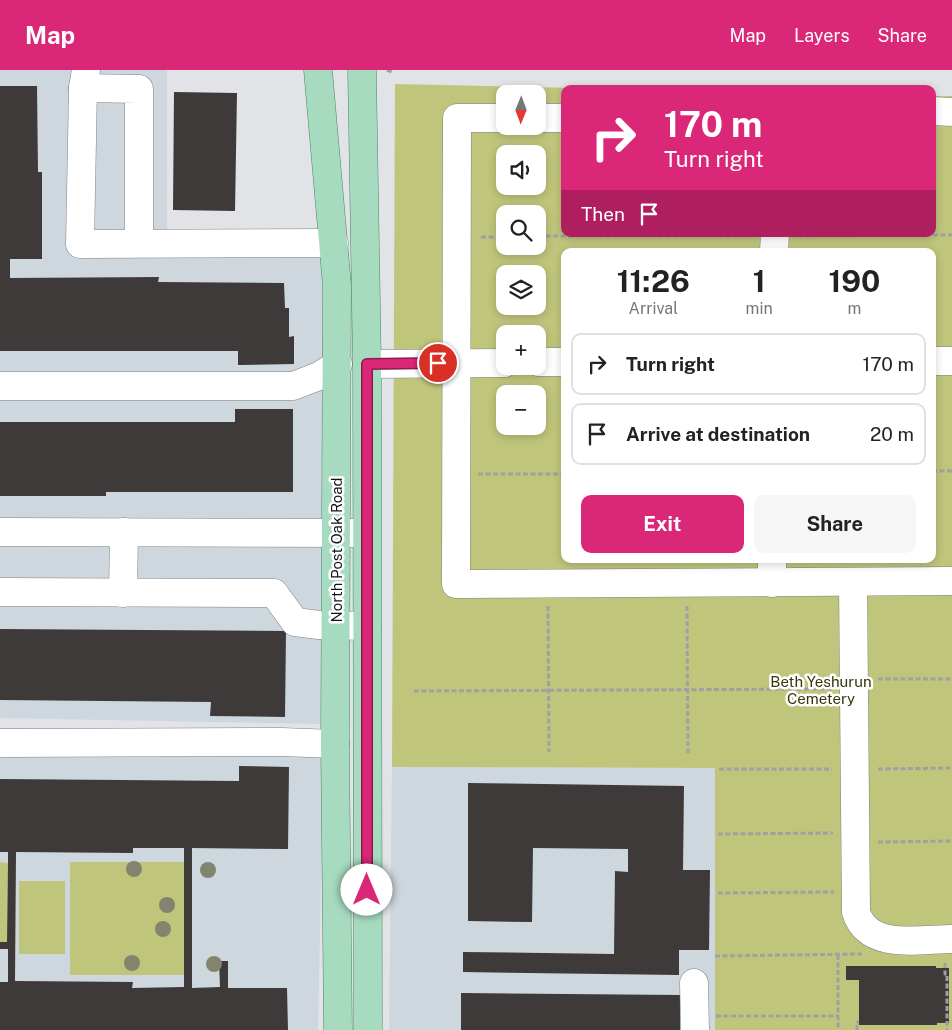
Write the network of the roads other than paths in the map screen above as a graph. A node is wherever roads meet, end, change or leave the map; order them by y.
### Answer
1 (318, 70) edge
2 (362, 70) edge
3 (83, 76) edge
4 (936, 111) edge
5 (952, 112) edge
6 (496, 118) edge
7 (546, 118) edge
8 (561, 118) edge
9 (139, 243) junction
10 (334, 243) junction
11 (936, 361) edge
12 (952, 361) edge
13 (496, 362) edge
14 (546, 362) edge
15 (561, 362) edge
16 (455, 363) junction
17 (338, 364) junction
18 (367, 364) junction
19 (0, 386) edge
20 (0, 532) edge
21 (124, 532) junction
22 (366, 533) junction
23 (338, 534) junction
24 (772, 571) edge
25 (952, 581) edge
26 (854, 582) junction
27 (0, 592) edge
28 (123, 593) junction
29 (337, 625) junction
30 (367, 626) junction
31 (0, 743) edge
32 (335, 744) junction
33 (949, 947) edge
34 (694, 983) dead end
35 (705, 1023) edge
36 (338, 1030) edge
37 (368, 1030) edge

1 - 10 main road, North Post Oak Road
2 - 18 main road, North Post Oak Road
3 - 9 lane
3 - 9 lane
4 - 5 lane
6 - 16 lane
7 - 8 lane
9 - 10 lane
10 - 17 main road, North Post Oak Road
11 - 12 lane
13 - 16 lane
14 - 15 lane
16 - 18 lane
16 - 24 lane
17 - 19 lane
17 - 23 main road, North Post Oak Road
18 - 22 main road, North Post Oak Road
20 - 21 lane
21 - 23 lane
21 - 28 lane
22 - 23 lane
22 - 30 main road, North Post Oak Road
23 - 29 main road, North Post Oak Road
24 - 26 lane
25 - 26 lane
26 - 33 lane
27 - 28 lane
28 - 29 lane
29 - 30 lane
29 - 32 main road, North Post Oak Road
30 - 37 main road, North Post Oak Road
31 - 32 lane
32 - 36 main road, North Post Oak Road
34 - 35 lane

